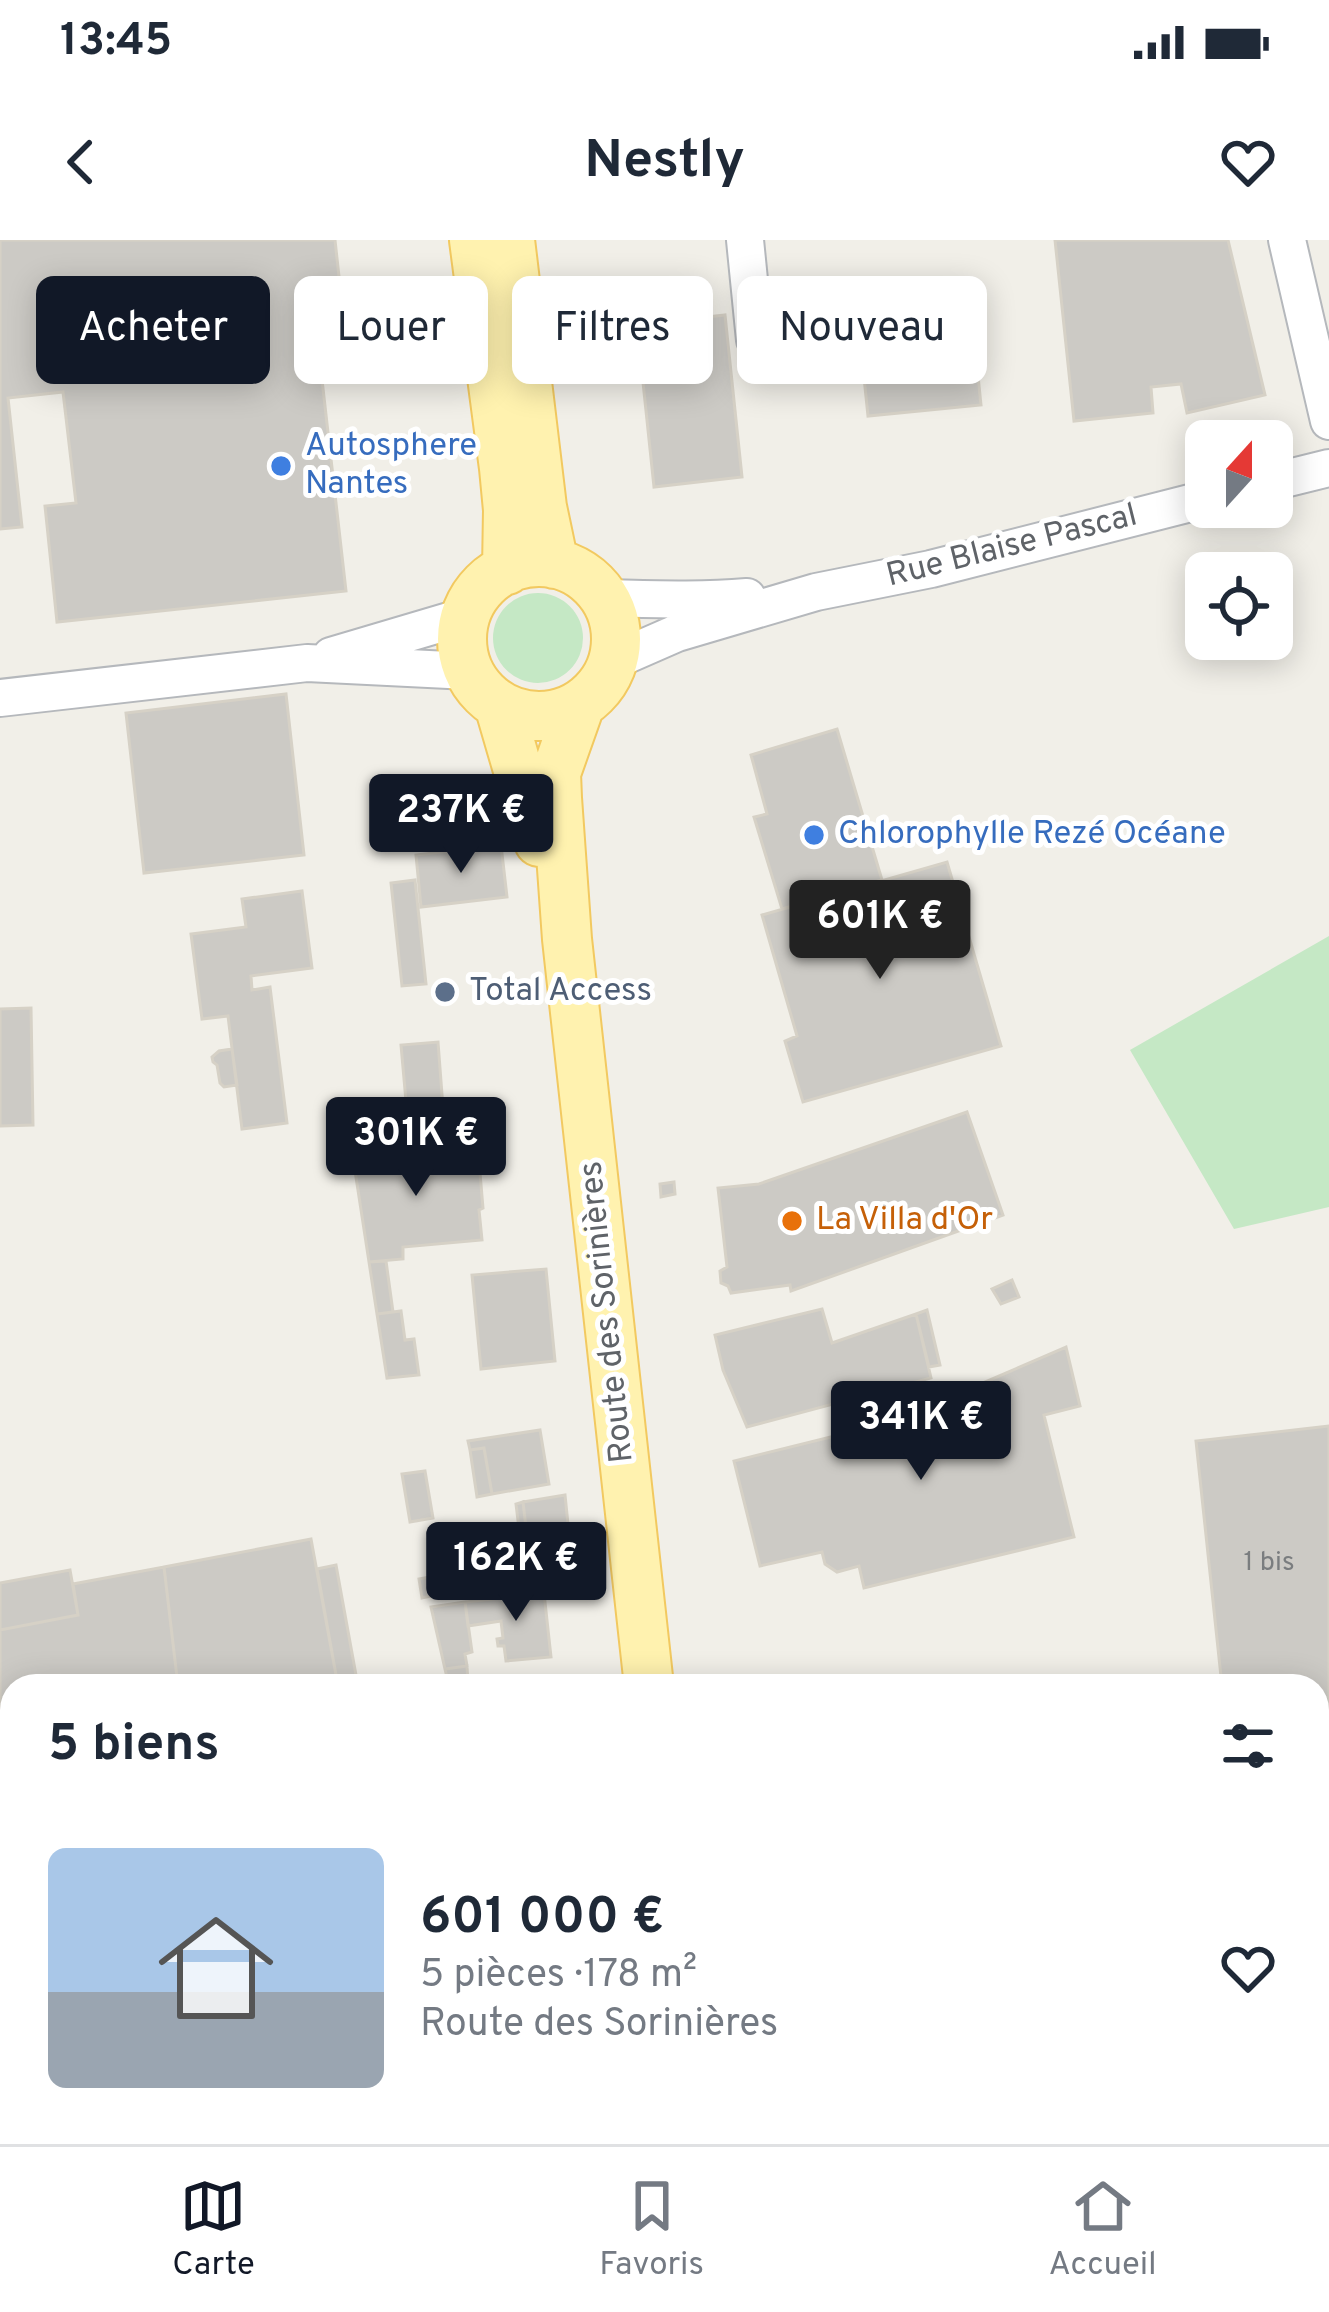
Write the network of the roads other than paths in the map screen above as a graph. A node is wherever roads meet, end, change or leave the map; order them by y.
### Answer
1 (474, 240) edge
2 (491, 240) edge
3 (510, 240) edge
4 (746, 240) edge
5 (1287, 240) edge
6 (749, 276) edge
7 (1329, 421) edge
8 (1329, 468) edge
9 (1293, 477) edge
10 (524, 496) junction
11 (1185, 504) edge
12 (530, 567) junction
13 (816, 592) junction
14 (604, 598) junction
15 (466, 616) junction
16 (613, 661) junction
17 (308, 663) junction
18 (484, 688) junction
19 (0, 698) edge
20 (580, 705) junction
21 (567, 939) junction
22 (648, 1674) edge

1 - 10 main road
2 - 10 street
3 - 10 main road
4 - 6 street
5 - 7 street
8 - 9 street
10 - 12 main road
11 - 13 street, Rue Blaise Pascal
12 - 14 main road
12 - 15 main road
13 - 14 street, Rue Blaise Pascal
13 - 16 street, Rue Blaise Pascal
14 - 16 main road
15 - 17 street
15 - 18 main road, Route des Sorinières
16 - 20 main road, Route des Sorinières
17 - 18 street
17 - 19 street
18 - 20 main road
18 - 21 main road, Route des Sorinières
20 - 21 main road, Route des Sorinières
21 - 22 main road, Route des Sorinières

